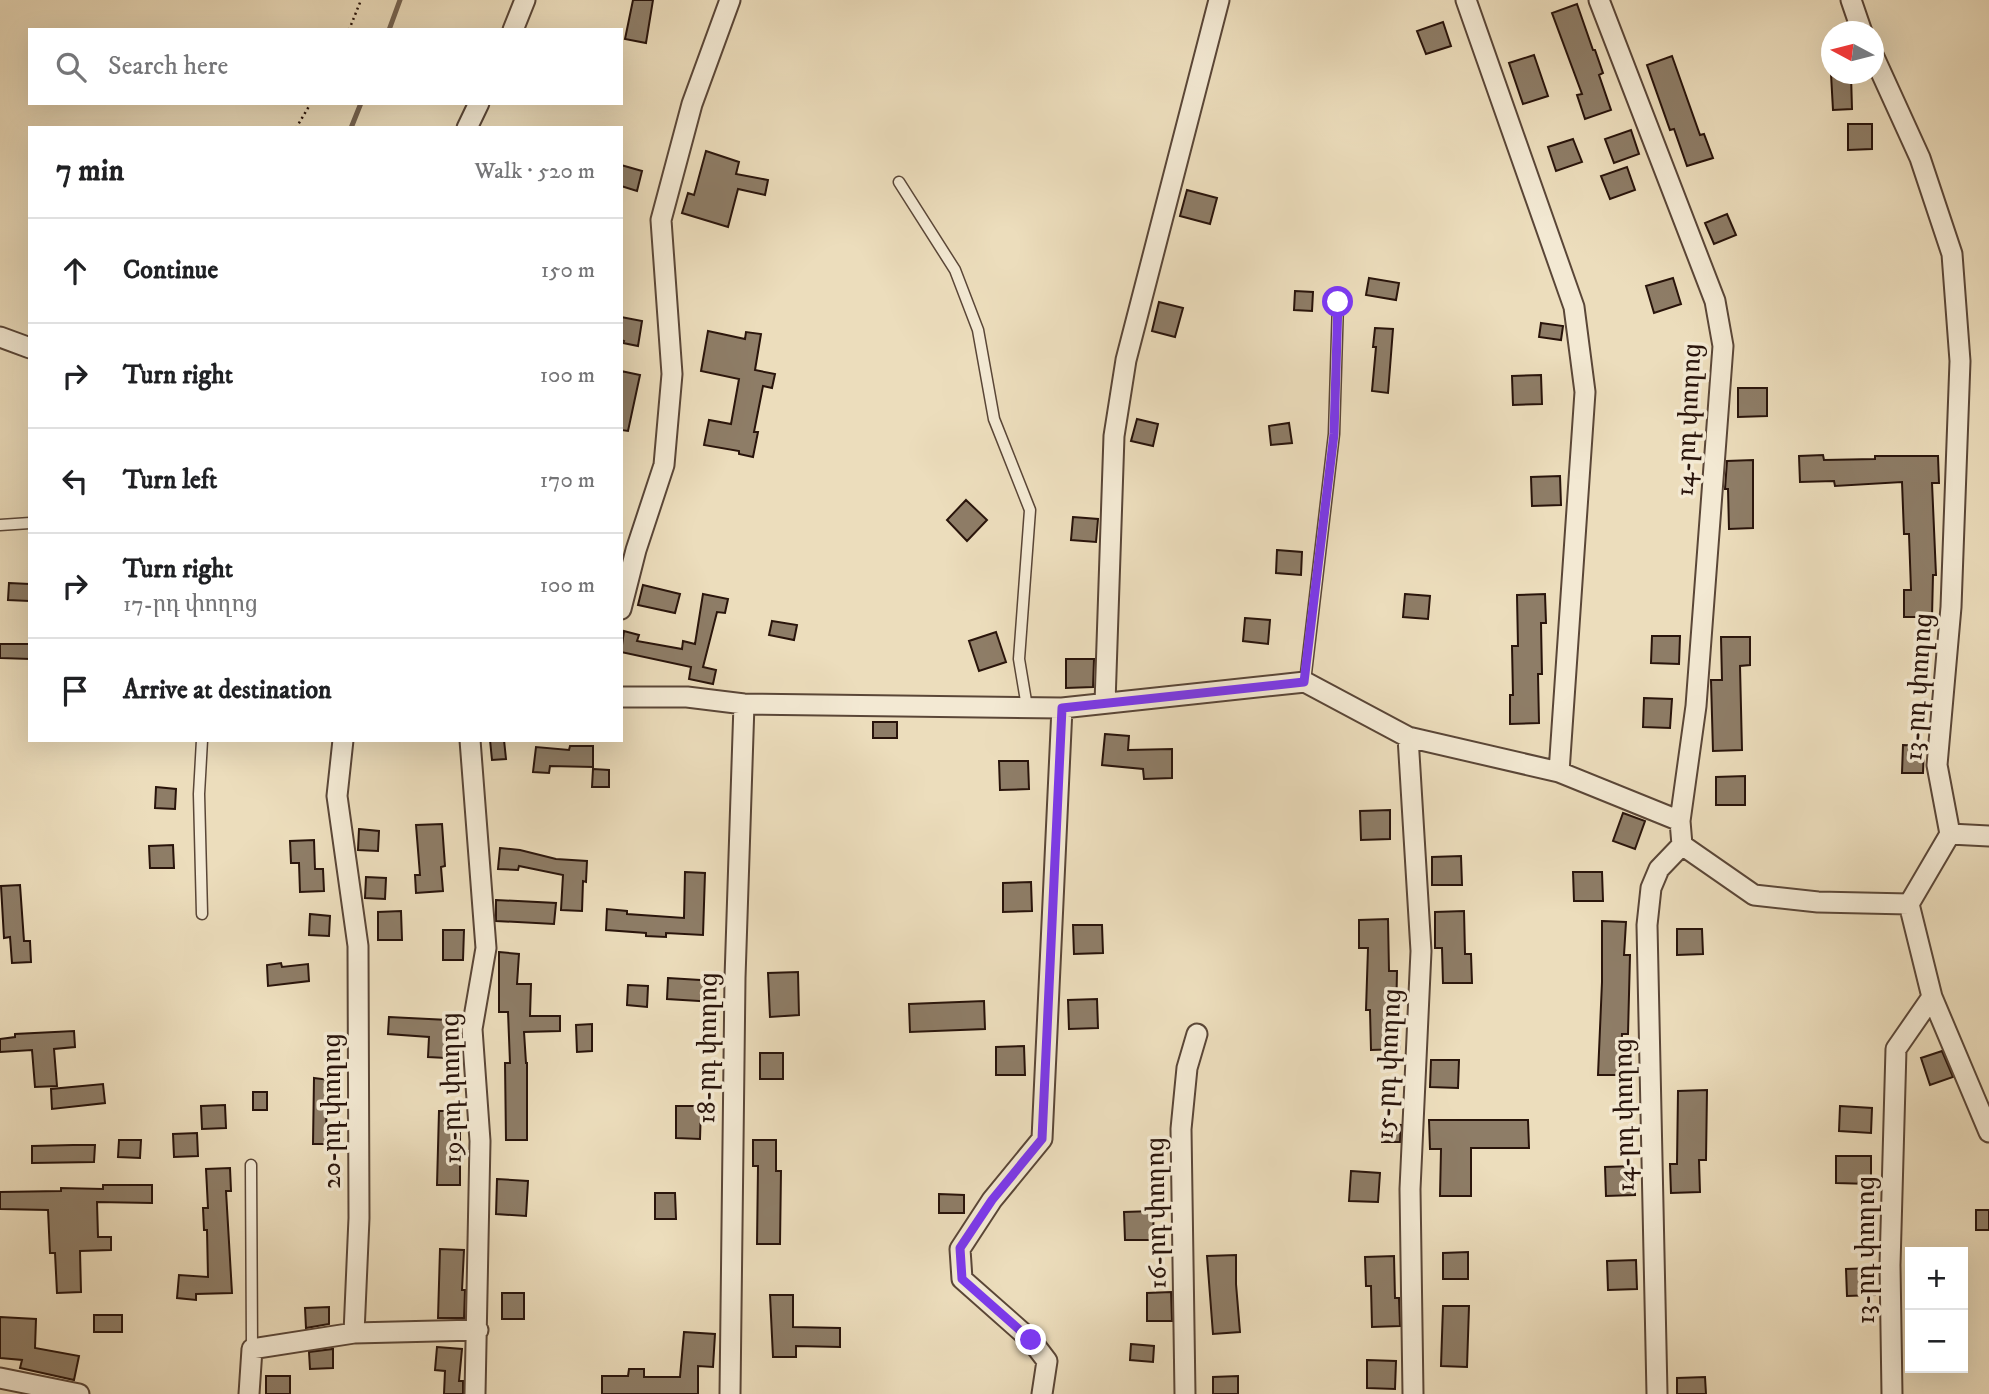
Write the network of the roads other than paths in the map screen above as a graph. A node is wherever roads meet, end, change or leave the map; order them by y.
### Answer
1 (525, 0) edge
2 (730, 0) edge
3 (1219, 0) edge
4 (1466, 0) edge
5 (1599, 0) edge
6 (1851, 0) edge
7 (1858, 21) edge
8 (514, 28) edge
9 (1884, 79) edge
10 (478, 105) edge
11 (468, 126) edge
12 (899, 182) dead end
13 (1338, 302) dead end
14 (0, 337) edge
15 (28, 347) edge
16 (28, 523) edge
17 (0, 524) edge
18 (623, 601) edge
19 (1304, 682) junction
20 (623, 697) edge
21 (1105, 703) junction
22 (744, 704) junction
23 (1027, 707) junction
24 (1062, 708) junction
25 (1408, 737) junction
26 (202, 742) edge
27 (343, 742) edge
28 (470, 742) edge
29 (1559, 772) junction
30 (1681, 821) junction
31 (1950, 834) junction
32 (1989, 836) edge
33 (1682, 845) junction
34 (1909, 904) junction
35 (202, 914) dead end
36 (1932, 997) junction
37 (1197, 1034) dead end
38 (1989, 1132) edge
39 (251, 1165) dead end
40 (478, 1330) junction
41 (354, 1333) junction
42 (252, 1349) junction
43 (0, 1378) edge
44 (79, 1394) edge
45 (249, 1394) edge
46 (475, 1394) edge
47 (730, 1394) edge
48 (1042, 1394) edge
49 (1185, 1394) edge
50 (1413, 1394) edge
51 (1657, 1394) edge
52 (1892, 1394) edge

1 - 8 street
2 - 18 street
3 - 21 street
4 - 29 street
5 - 30 street, 14-րդ փողոց
6 - 7 street
9 - 31 street, 13-րդ փողոց
10 - 11 street
12 - 23 lane
13 - 19 lane
14 - 15 street
16 - 17 lane
19 - 21 street
19 - 25 street
20 - 22 street
21 - 24 street
22 - 23 street
22 - 47 street, 18-րդ փողոց
23 - 24 street
24 - 48 street
25 - 29 street
25 - 50 street, 15-րդ փողոց
26 - 35 lane
27 - 41 street, 20-րդ փողոց
28 - 40 street, 19-րդ փողոց
29 - 30 street
30 - 33 street, 14-րդ փողոց
31 - 32 street
31 - 34 street
33 - 34 street
33 - 51 street, 14-րդ փողոց
34 - 36 street
36 - 38 street
36 - 52 street, 13-րդ փողոց
37 - 49 street, 16-րդ փողոց
39 - 42 lane
40 - 41 street
40 - 46 street, 19-րդ փողոց
41 - 42 street
42 - 45 street
43 - 44 street

